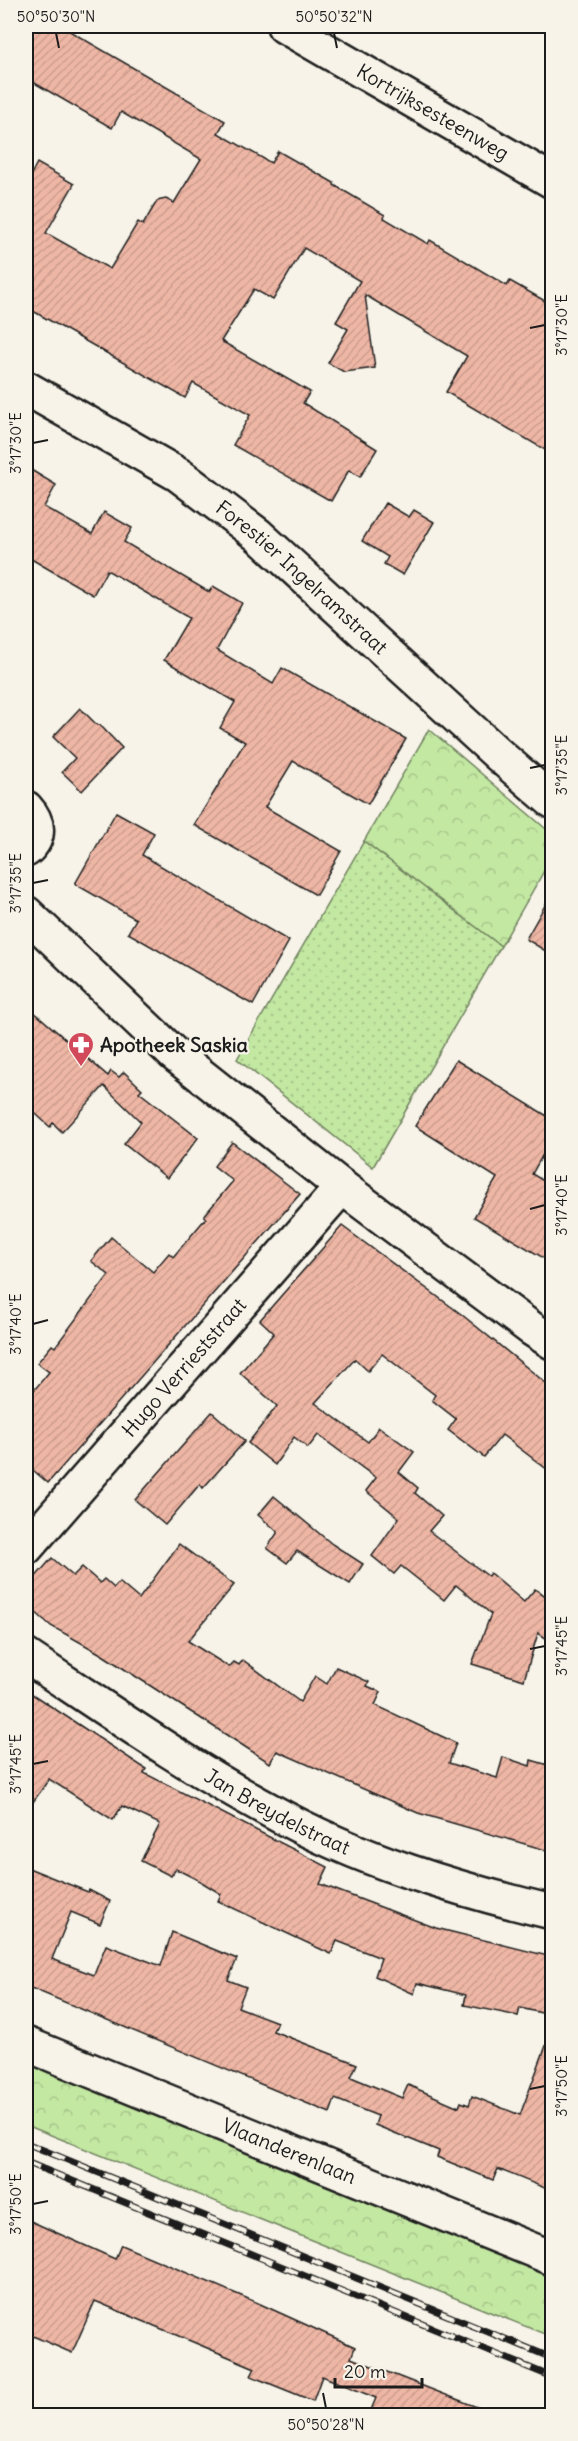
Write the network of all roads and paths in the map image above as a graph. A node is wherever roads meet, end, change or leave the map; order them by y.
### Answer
1 (284, 26) edge
2 (552, 181) edge
3 (26, 388) edge
4 (552, 801) edge
5 (26, 808) edge
6 (26, 850) edge
7 (26, 913) edge
8 (342, 1187) junction
9 (552, 1342) edge
10 (26, 1548) edge
11 (26, 1656) edge
12 (552, 1912) edge
13 (26, 2044) edge
14 (552, 2258) edge

1 - 2 street, Kortrijksesteenweg
3 - 4 street, Forestier Ingelramstraat
5 - 6 street
7 - 8 street
8 - 9 street
8 - 10 street, Hugo Verrieststraat
11 - 12 street, Jan Breydelstraat
13 - 14 street, Vlaanderenlaan

